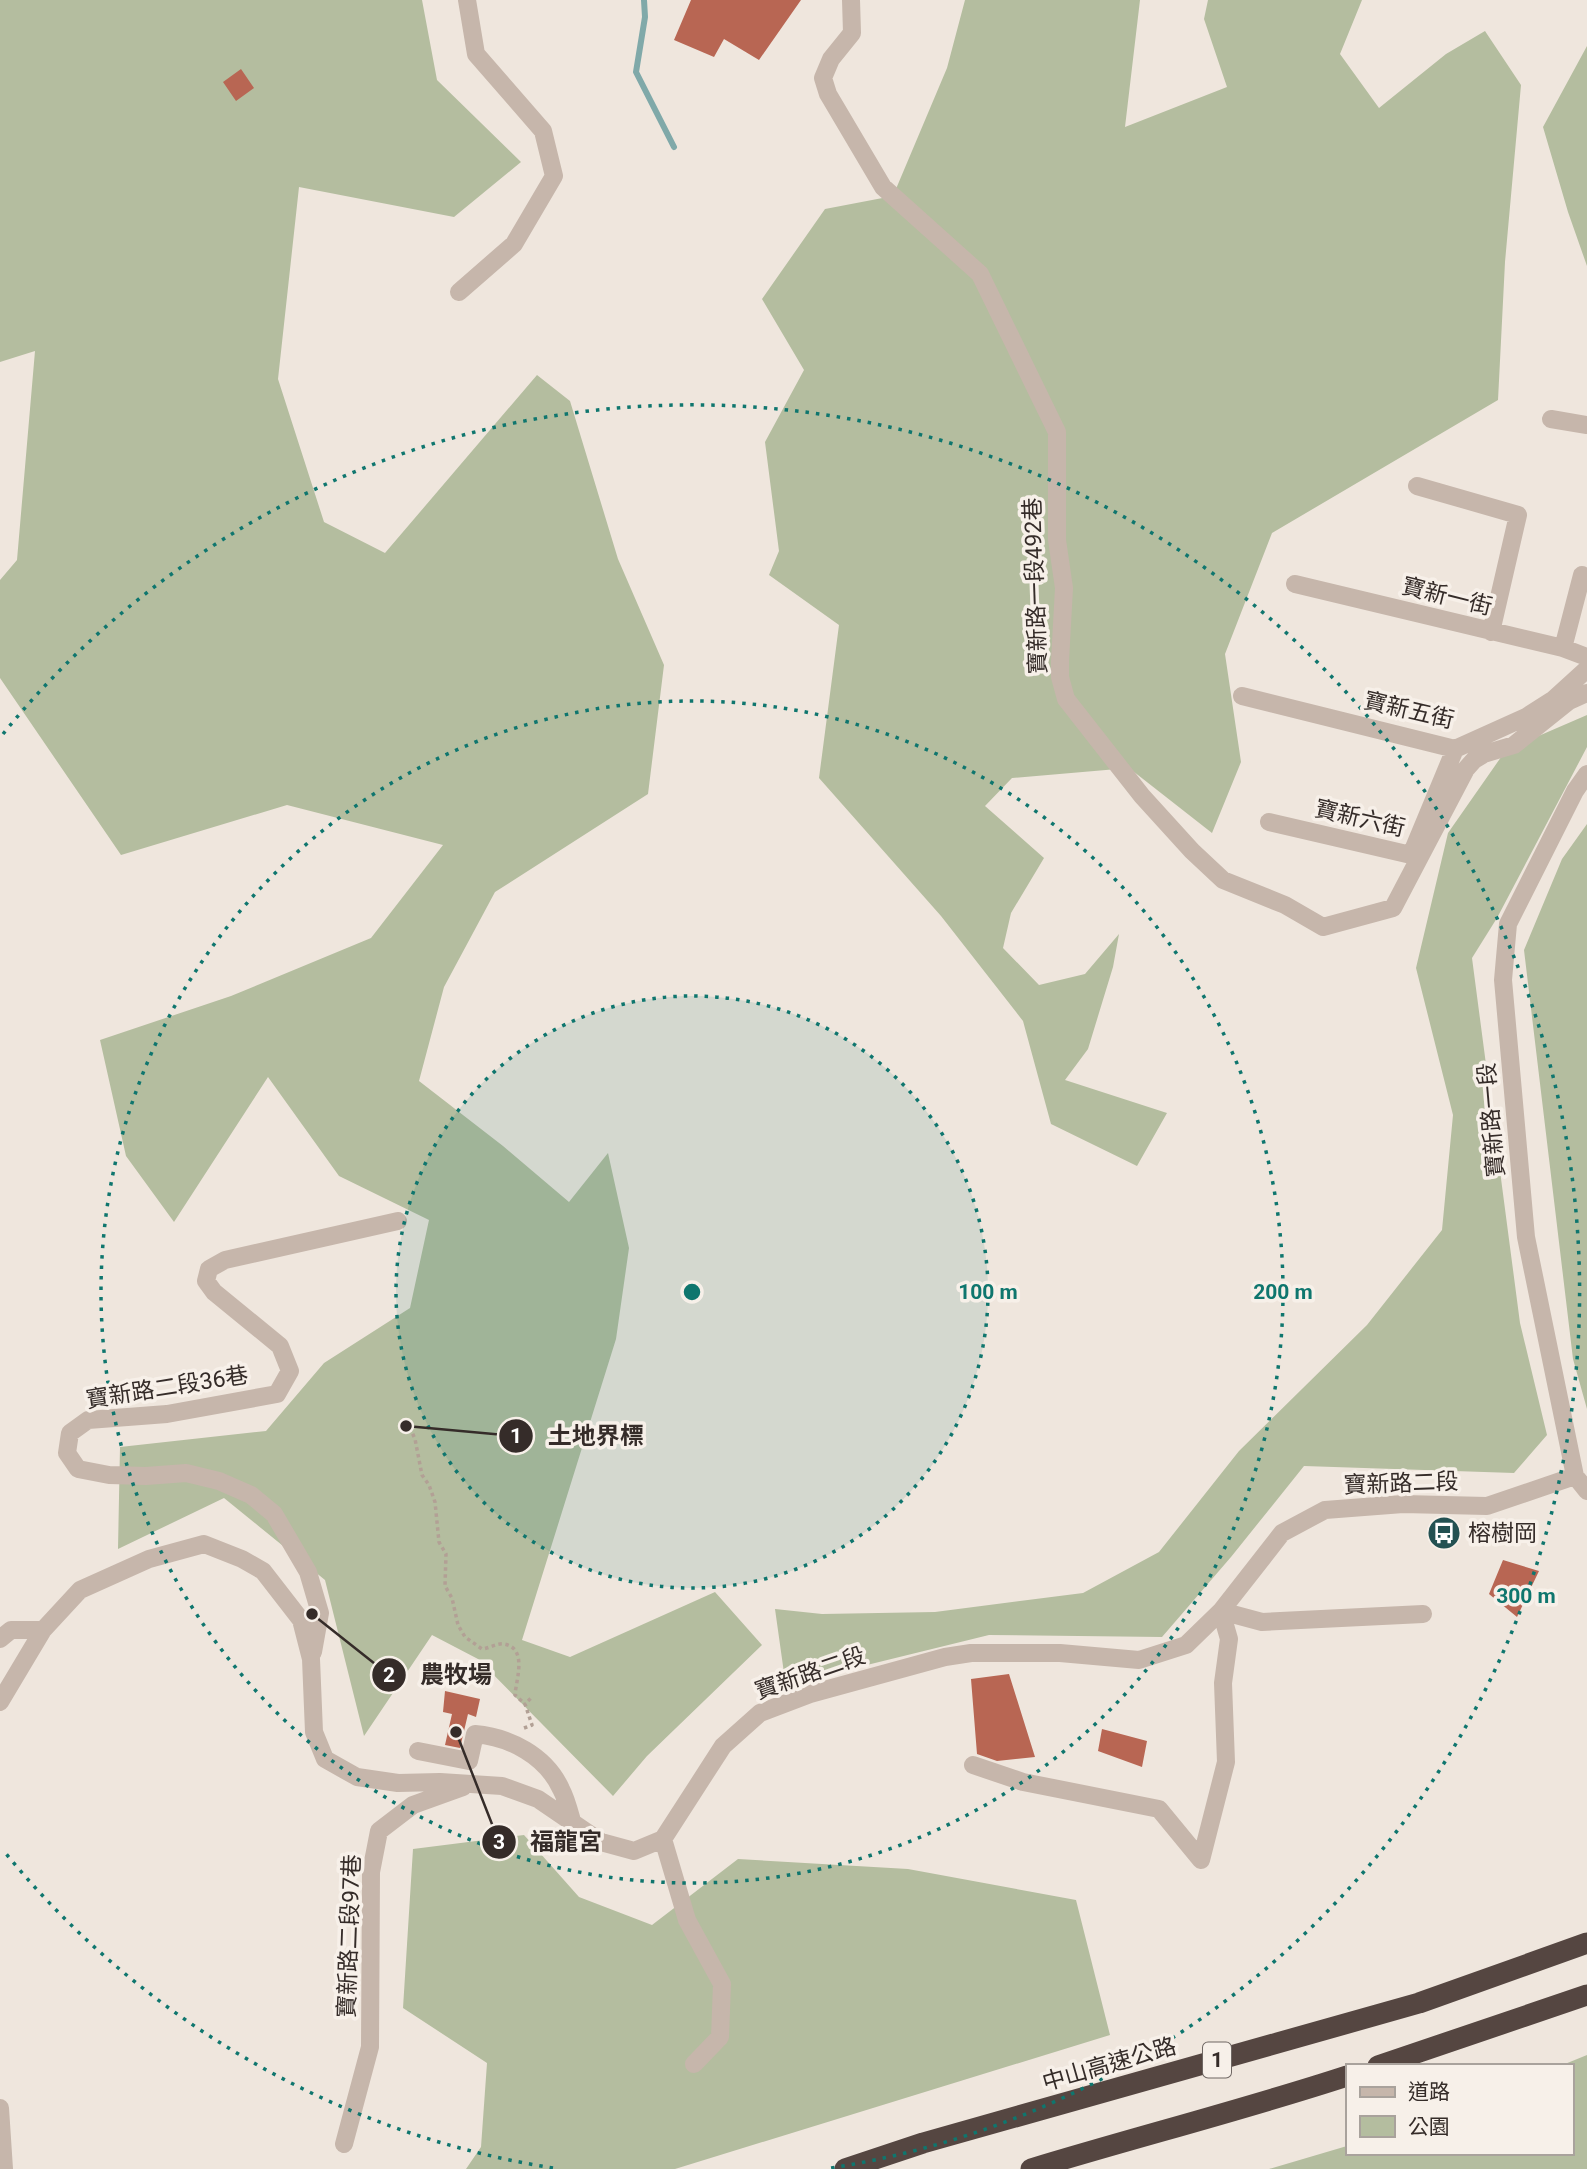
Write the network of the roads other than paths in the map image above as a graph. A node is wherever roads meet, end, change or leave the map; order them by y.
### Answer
1 (467, 0) edge
2 (852, 0) edge
3 (459, 292) dead end
4 (1551, 419) dead end
5 (1587, 425) edge
6 (1417, 486) dead end
7 (1582, 575) dead end
8 (1295, 584) dead end
9 (1491, 632) junction
10 (1563, 648) junction
11 (1587, 657) edge
12 (1587, 669) edge
13 (1587, 693) edge
14 (1242, 695) dead end
15 (1455, 748) junction
16 (1587, 774) edge
17 (1269, 822) dead end
18 (398, 1221) dead end
19 (1575, 1476) junction
20 (1587, 1491) edge
21 (1221, 1611) junction
22 (1423, 1614) dead end
23 (43, 1630) junction
24 (0, 1639) edge
25 (311, 1659) junction
26 (0, 1702) edge
27 (418, 1751) dead end
28 (973, 1765) dead end
29 (470, 1784) junction
30 (572, 1821) junction
31 (663, 1839) junction
32 (1587, 1943) edge
33 (1587, 1995) edge
34 (694, 2064) dead end
35 (1384, 2064) edge
36 (1346, 2076) edge
37 (0, 2108) edge
38 (344, 2144) dead end
39 (4, 2169) edge
40 (845, 2169) edge
41 (1031, 2169) edge

1 - 3 street
2 - 13 street, 寶新路一段492巷
4 - 5 street
6 - 9 street
7 - 10 street
8 - 9 street, 寶新一街
9 - 10 street, 寶新一街
10 - 11 street, 寶新一街
12 - 15 street, 寶新五街
14 - 15 street, 寶新五街
15 - 17 street, 寶新六街
16 - 19 street, 寶新路一段
18 - 25 street, 寶新路二段36巷
19 - 20 street
19 - 21 street, 寶新路二段
21 - 22 street
21 - 28 street
21 - 31 street, 寶新路二段
23 - 24 street
23 - 25 street
23 - 26 street
25 - 29 street
27 - 30 street
29 - 30 street
29 - 38 street, 寶新路二段97巷
30 - 31 street
31 - 34 street
32 - 40 highway, 中山高速公路 / 1
33 - 35 highway
36 - 41 highway, 1
37 - 39 street

